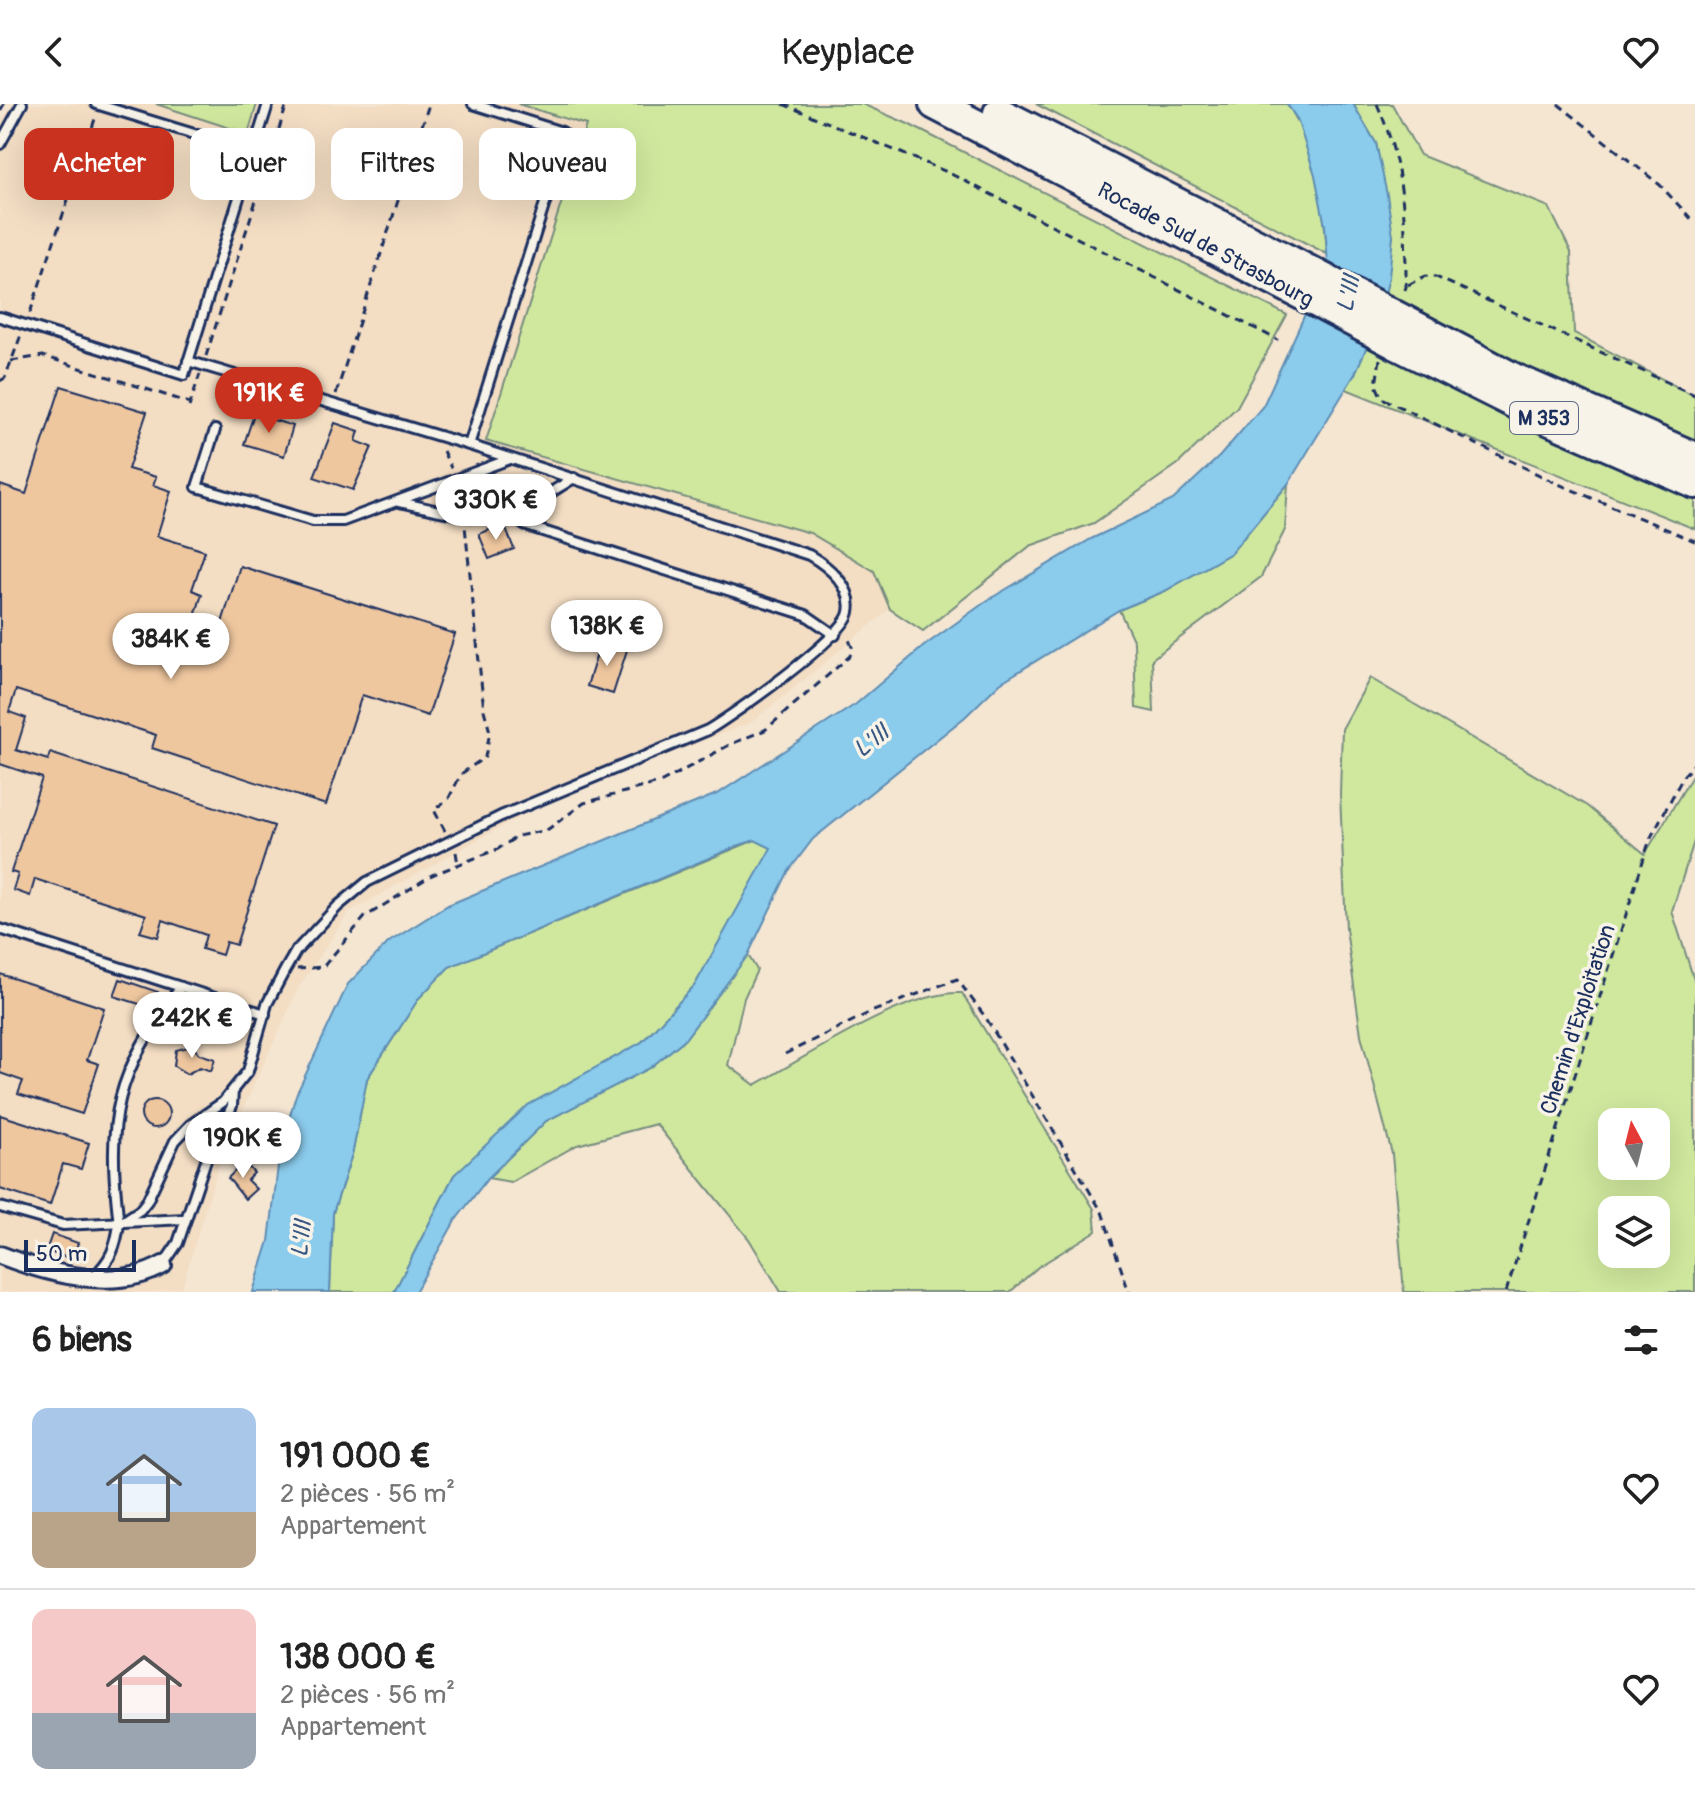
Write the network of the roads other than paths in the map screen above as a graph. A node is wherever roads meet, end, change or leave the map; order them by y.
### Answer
1 (22, 104) edge
2 (268, 104) edge
3 (473, 104) edge
4 (933, 104) edge
5 (980, 104) edge
6 (99, 105) edge
7 (260, 128) edge
8 (190, 133) edge
9 (0, 144) edge
10 (238, 200) edge
11 (1286, 272) junction
12 (0, 317) edge
13 (1396, 330) junction
14 (188, 361) junction
15 (215, 430) dead end
16 (469, 445) junction
17 (511, 458) junction
18 (1695, 458) edge
19 (574, 478) junction
20 (1695, 483) edge
21 (398, 502) junction
22 (511, 514) junction
23 (835, 635) junction
24 (0, 929) edge
25 (181, 987) junction
26 (265, 1014) junction
27 (233, 1091) junction
28 (0, 1207) edge
29 (186, 1219) junction
30 (119, 1224) junction
31 (0, 1255) edge
32 (163, 1265) joint
33 (87, 1282) junction
34 (110, 1287) edge

1 - 9 lane
2 - 7 lane
3 - 16 lane
4 - 11 highway, Rocade Sud de Strasbourg / M 353
5 - 11 highway, Rocade Sud de Strasbourg / M 353
6 - 8 lane
10 - 14 lane
11 - 13 highway, Rocade Sud de Strasbourg / M 353, bridge
12 - 14 lane
13 - 18 highway, Rocade Sud de Strasbourg / M 353
13 - 20 highway, Rocade Sud de Strasbourg / M 353
14 - 16 lane
15 - 21 lane
16 - 17 lane
17 - 19 lane
17 - 21 lane
19 - 22 lane
19 - 23 lane
21 - 22 lane
22 - 23 lane
23 - 26 lane
24 - 25 lane
25 - 26 lane
25 - 30 lane
26 - 27 lane
27 - 29 lane
27 - 30 lane
28 - 30 lane
29 - 30 lane
29 - 32 lane
30 - 33 lane
31 - 33 street
32 - 34 street
33 - 34 street

